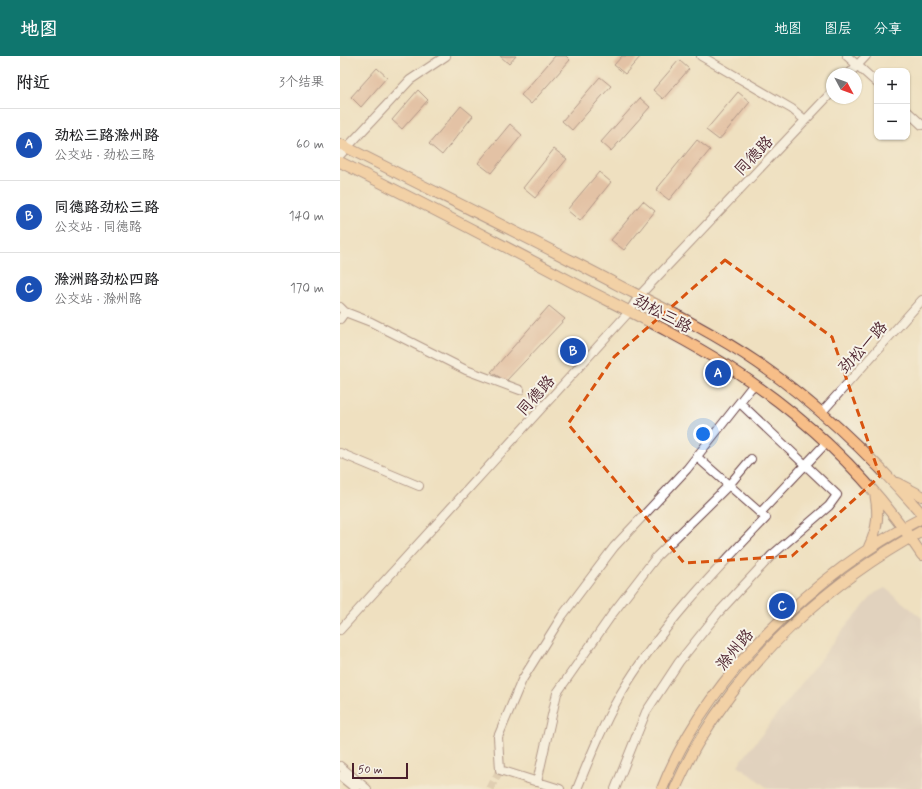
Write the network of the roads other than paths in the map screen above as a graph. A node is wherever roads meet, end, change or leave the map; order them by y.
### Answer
1 (446, 56) edge
2 (701, 56) edge
3 (847, 56) edge
4 (866, 56) edge
5 (858, 65) junction
6 (855, 68) edge
7 (874, 80) edge
8 (826, 98) edge
9 (910, 114) edge
10 (805, 120) junction
11 (922, 125) edge
12 (342, 148) edge
13 (340, 162) edge
14 (639, 296) junction
15 (922, 300) edge
16 (342, 309) edge
17 (629, 312) junction
18 (340, 320) edge
19 (754, 384) junction
20 (520, 390) dead end
21 (740, 403) junction
22 (822, 412) junction
23 (827, 442) junction
24 (340, 453) edge
25 (697, 457) junction
26 (751, 459) dead end
27 (806, 465) junction
28 (892, 480) junction
29 (728, 485) junction
30 (419, 486) dead end
31 (874, 491) junction
32 (922, 496) edge
33 (760, 513) junction
34 (922, 514) edge
35 (922, 518) edge
36 (903, 527) junction
37 (922, 531) edge
38 (910, 538) junction
39 (869, 547) junction
40 (922, 556) edge
41 (340, 630) edge
42 (340, 766) edge
43 (340, 776) edge
44 (537, 782) junction
45 (548, 787) edge
46 (356, 789) edge
47 (367, 789) edge
48 (560, 789) edge
49 (577, 789) edge
50 (615, 789) edge
51 (662, 789) edge
52 (675, 789) edge

1 - 12 street
2 - 10 street
3 - 5 street
4 - 5 street
5 - 6 street
5 - 7 street
8 - 10 street, 同德路
9 - 11 street
10 - 14 street, 同德路
12 - 14 main road, 劲松三路
13 - 17 main road, 劲松三路
14 - 17 street, 同德路
14 - 22 main road, 劲松三路
15 - 22 street, 劲松一路
16 - 18 street
16 - 20 street
17 - 19 main road, 劲松三路
17 - 41 street, 同德路
19 - 21 street
19 - 23 main road, 劲松三路
21 - 25 street
21 - 27 street
22 - 28 main road, 劲松三路
23 - 27 street
23 - 31 main road, 劲松三路
24 - 30 street
25 - 29 street
25 - 44 street
26 - 29 street
27 - 33 street
27 - 50 street
28 - 32 main road
28 - 34 main road, 劲松三路
29 - 33 street
29 - 44 street
31 - 36 main road, 劲松三路
31 - 39 main road
33 - 49 street
35 - 36 main road, 滁州路
36 - 38 main road, 劲松三路
36 - 39 main road, 滁州路
37 - 38 main road, 滁州路
38 - 40 main road, 劲松三路
38 - 52 main road, 滁州路
39 - 51 main road, 滁州路
42 - 47 street
43 - 46 street
44 - 45 street
45 - 48 street

